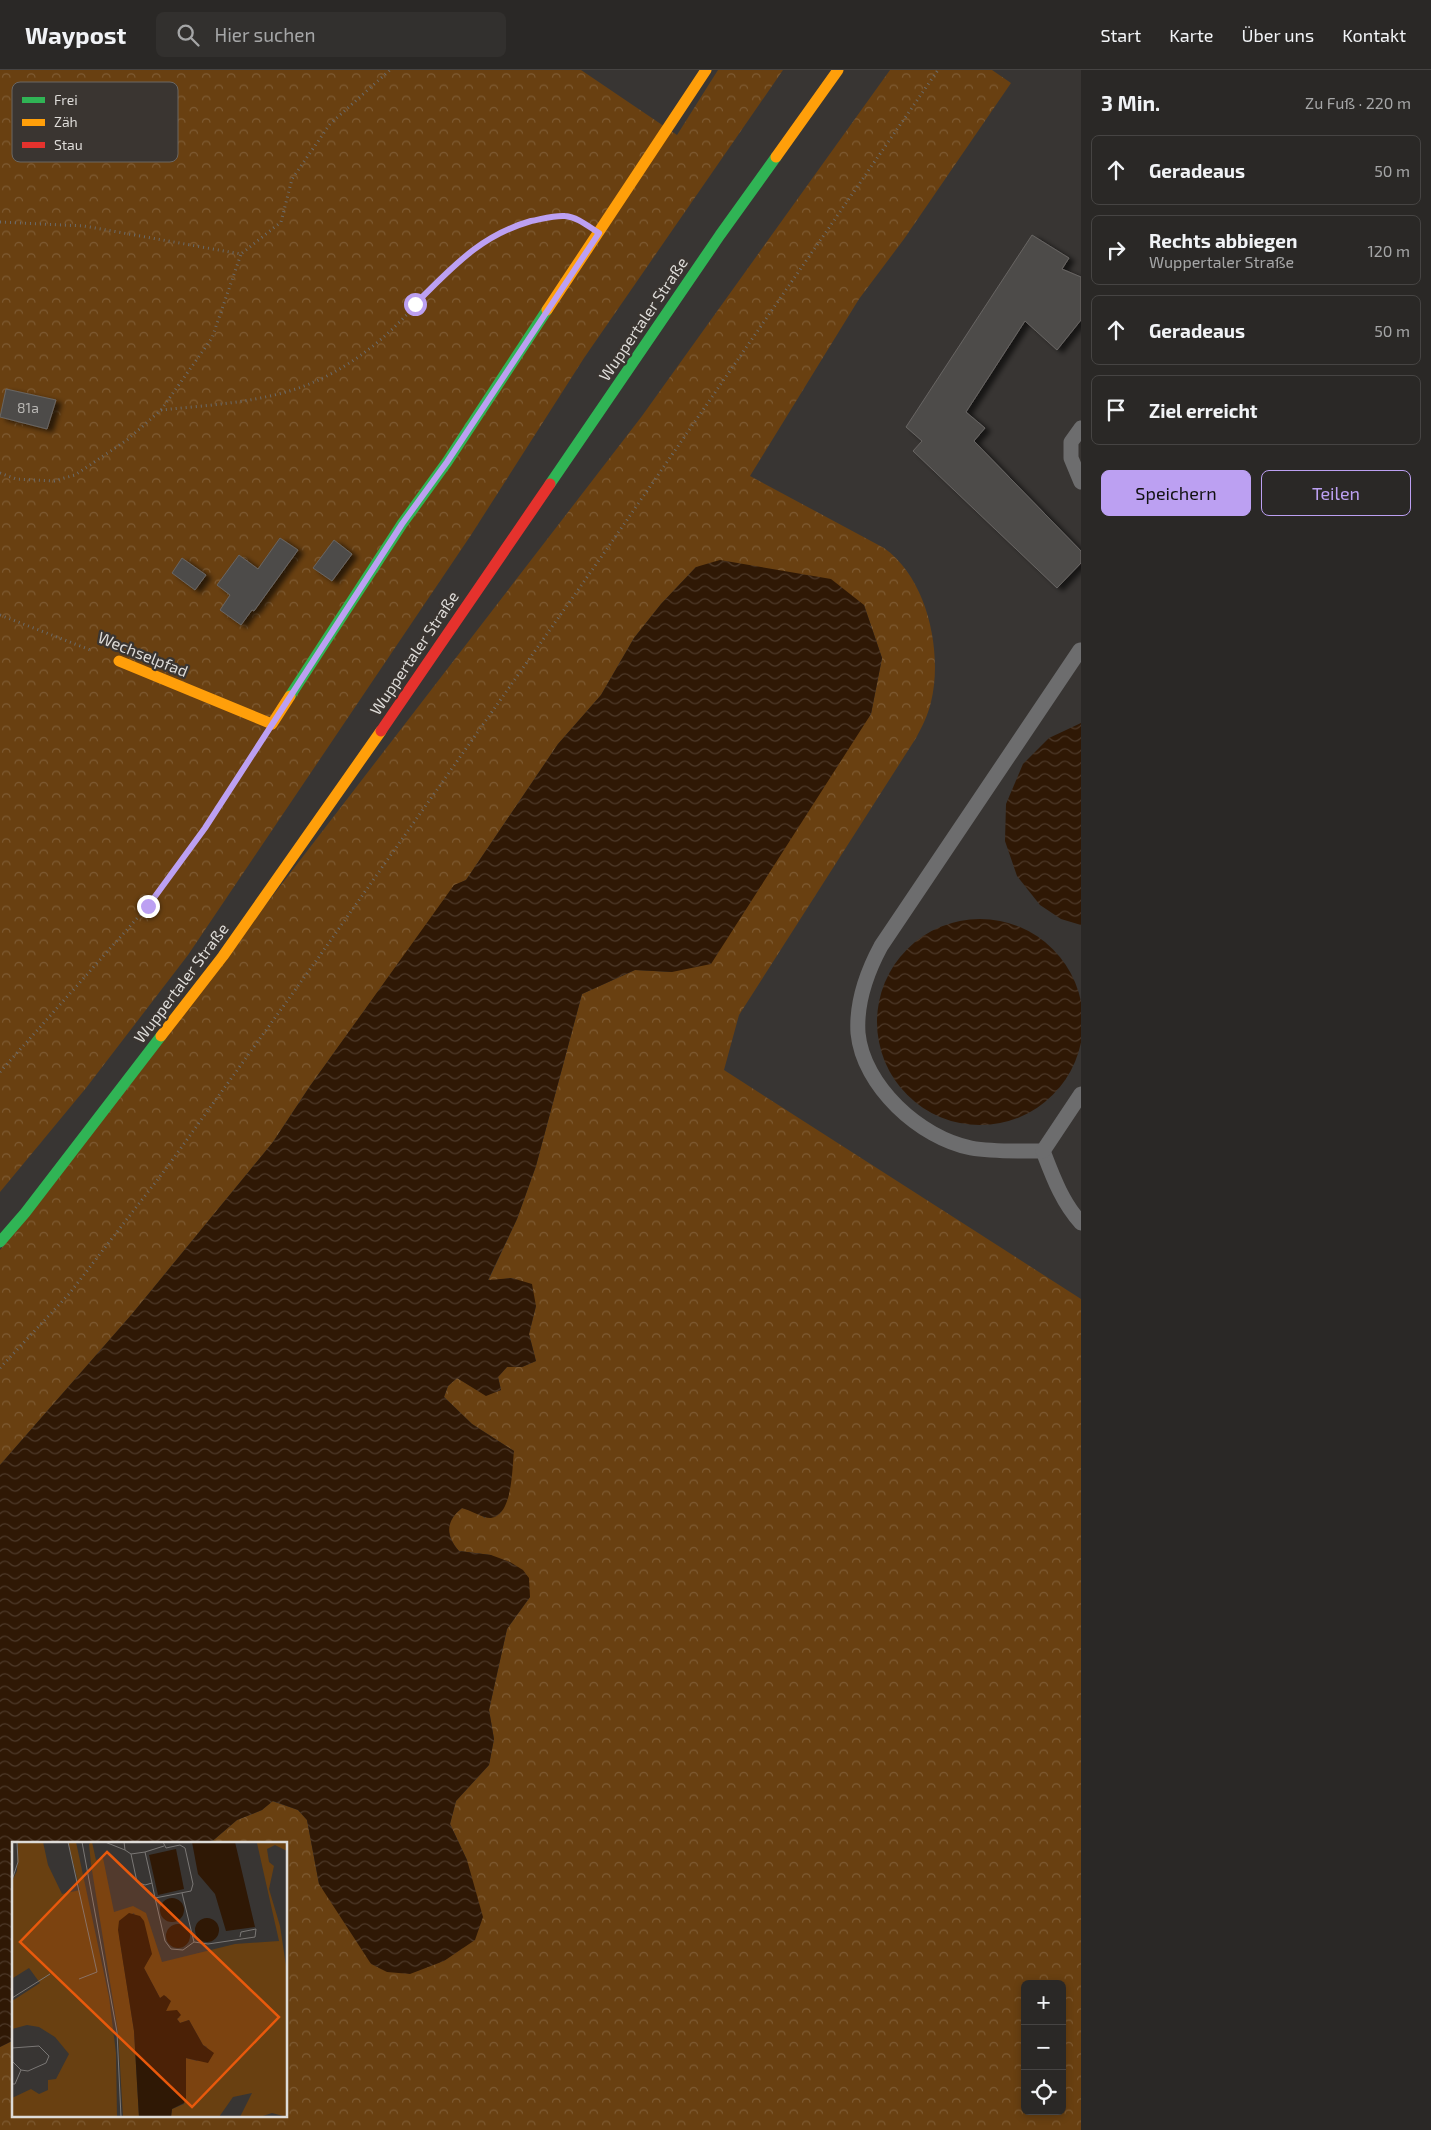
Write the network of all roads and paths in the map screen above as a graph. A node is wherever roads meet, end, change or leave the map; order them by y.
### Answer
1 (390, 70) edge
2 (706, 70) edge
3 (838, 70) edge
4 (938, 70) edge
5 (0, 222) edge
6 (599, 233) junction
7 (241, 254) junction
8 (162, 410) junction
9 (1081, 428) edge
10 (0, 473) edge
11 (1081, 482) edge
12 (0, 615) edge
13 (1081, 650) edge
14 (119, 661) joint
15 (272, 724) junction
16 (0, 1072) edge
17 (1081, 1094) edge
18 (1043, 1151) junction
19 (1081, 1223) edge
20 (0, 1242) edge
21 (0, 1368) edge

1 - 7 path
2 - 6 street
3 - 20 street, Wuppertaler Straße
4 - 21 path
5 - 7 path
6 - 8 path
6 - 15 street
7 - 8 path
8 - 10 path
9 - 11 lane
12 - 14 path, Wechselpfad
13 - 18 lane
14 - 15 street, Wechselpfad
15 - 16 path
17 - 18 lane
18 - 19 lane

